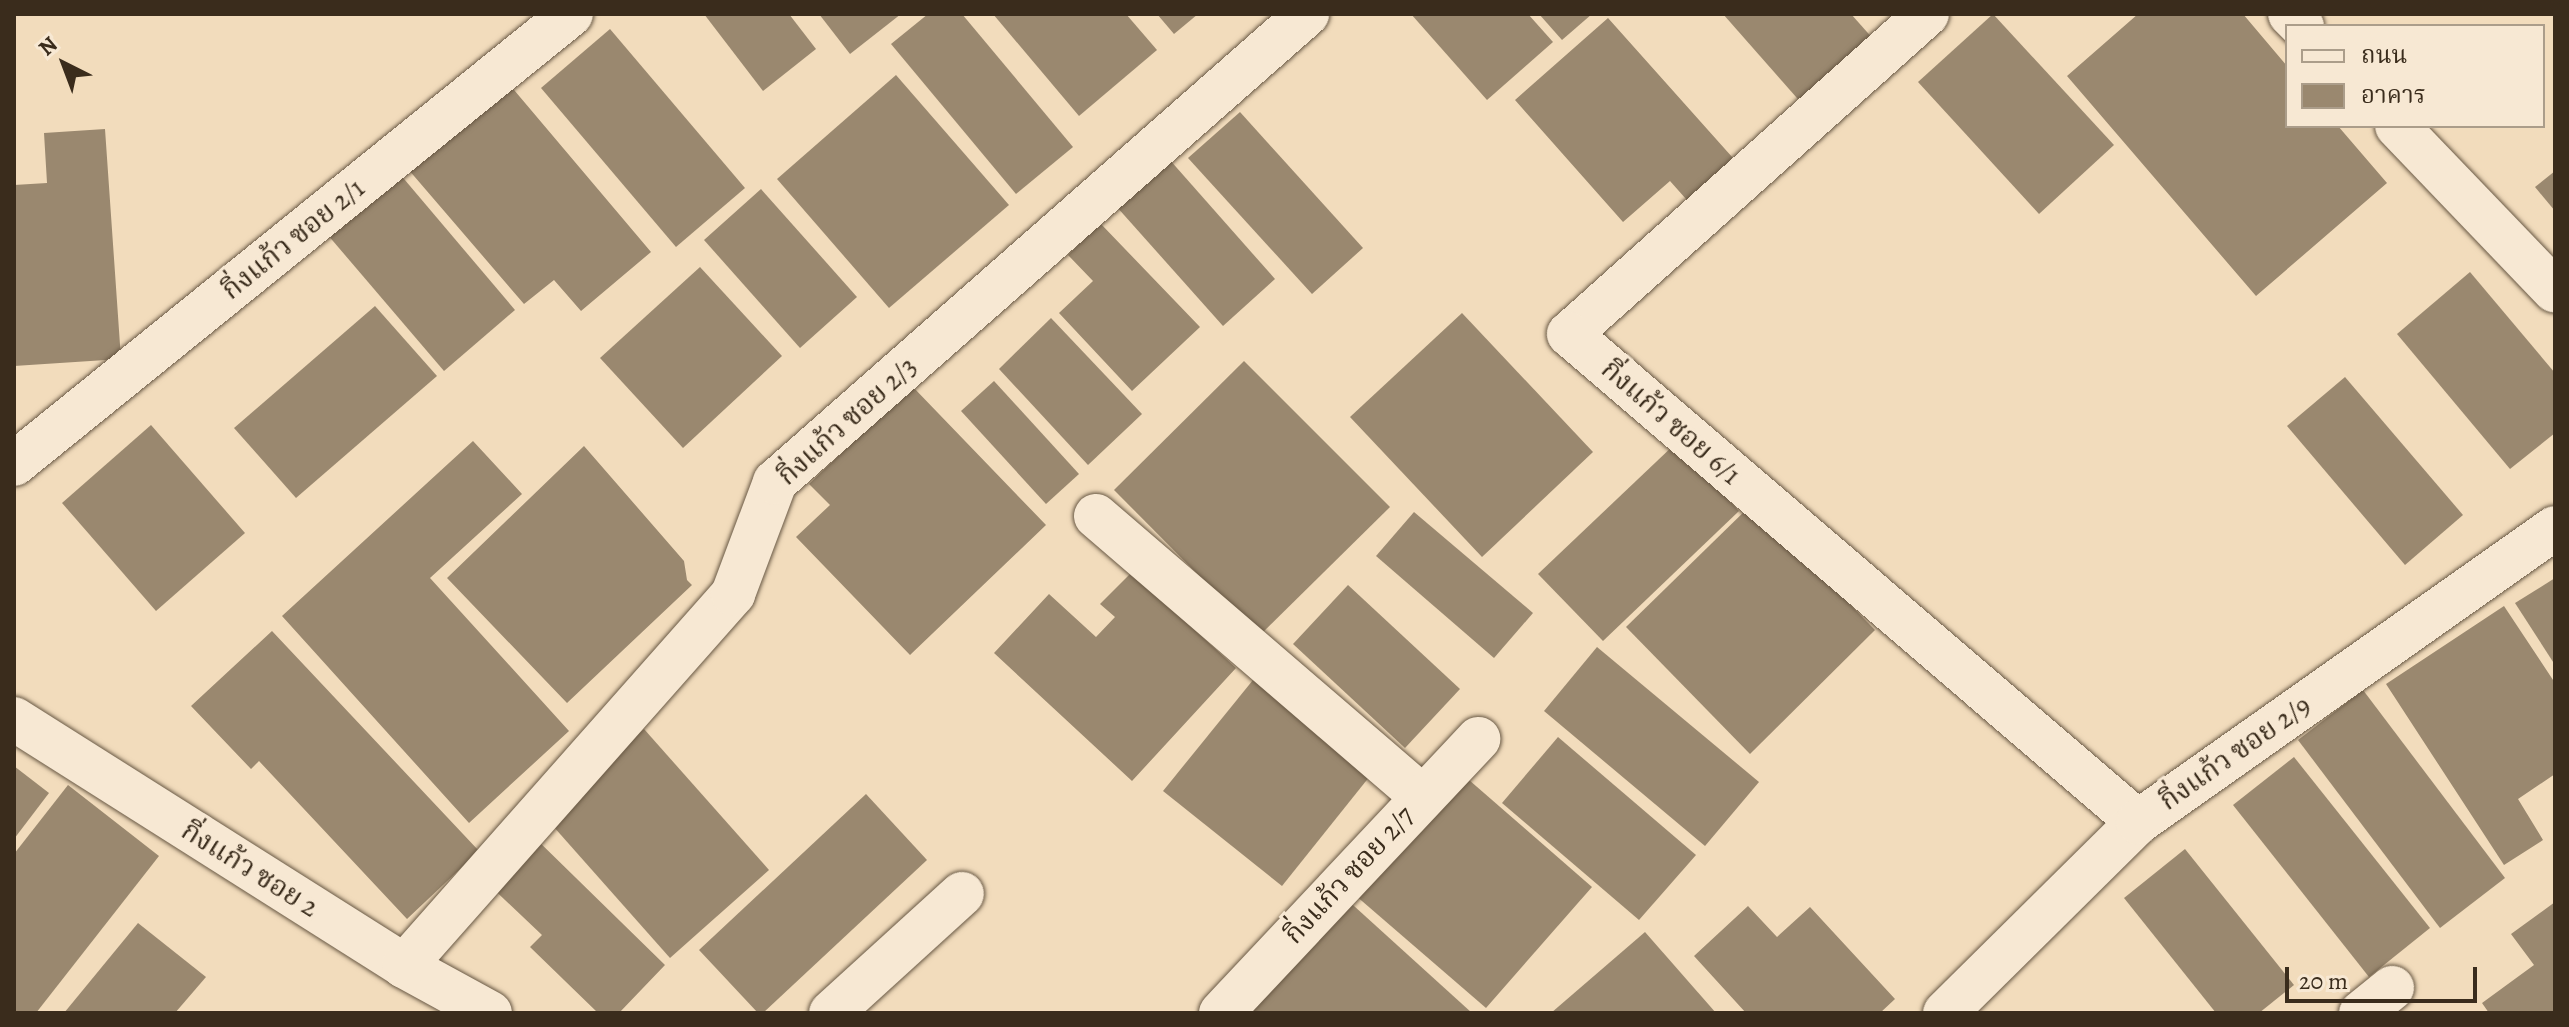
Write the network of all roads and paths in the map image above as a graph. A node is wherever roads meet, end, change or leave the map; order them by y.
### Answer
1 (571, 14) edge
2 (1307, 14) edge
3 (1927, 14) edge
4 (2399, 128) edge
5 (2555, 291) edge
6 (14, 464) edge
7 (1096, 516) dead end
8 (2555, 528) edge
9 (14, 719) edge
10 (1478, 739) dead end
11 (1423, 797) junction
12 (2138, 822) junction
13 (962, 894) dead end
14 (404, 966) junction
15 (490, 1013) edge
16 (831, 1013) edge
17 (1221, 1013) edge
18 (1945, 1013) edge

1 - 6 street, กิ่งแก้ว ซอย 2/1
2 - 14 street, กิ่งแก้ว ซอย 2/3
3 - 12 street, กิ่งแก้ว ซอย 6/1
4 - 5 street
7 - 11 street
8 - 12 street, กิ่งแก้ว ซอย 2/9
9 - 14 street, กิ่งแก้ว ซอย 2
10 - 11 street, กิ่งแก้ว ซอย 2/7
11 - 17 street, กิ่งแก้ว ซอย 2/7
12 - 18 street, กิ่งแก้ว ซอย 2/9
13 - 16 street
14 - 15 street, กิ่งแก้ว ซอย 2

